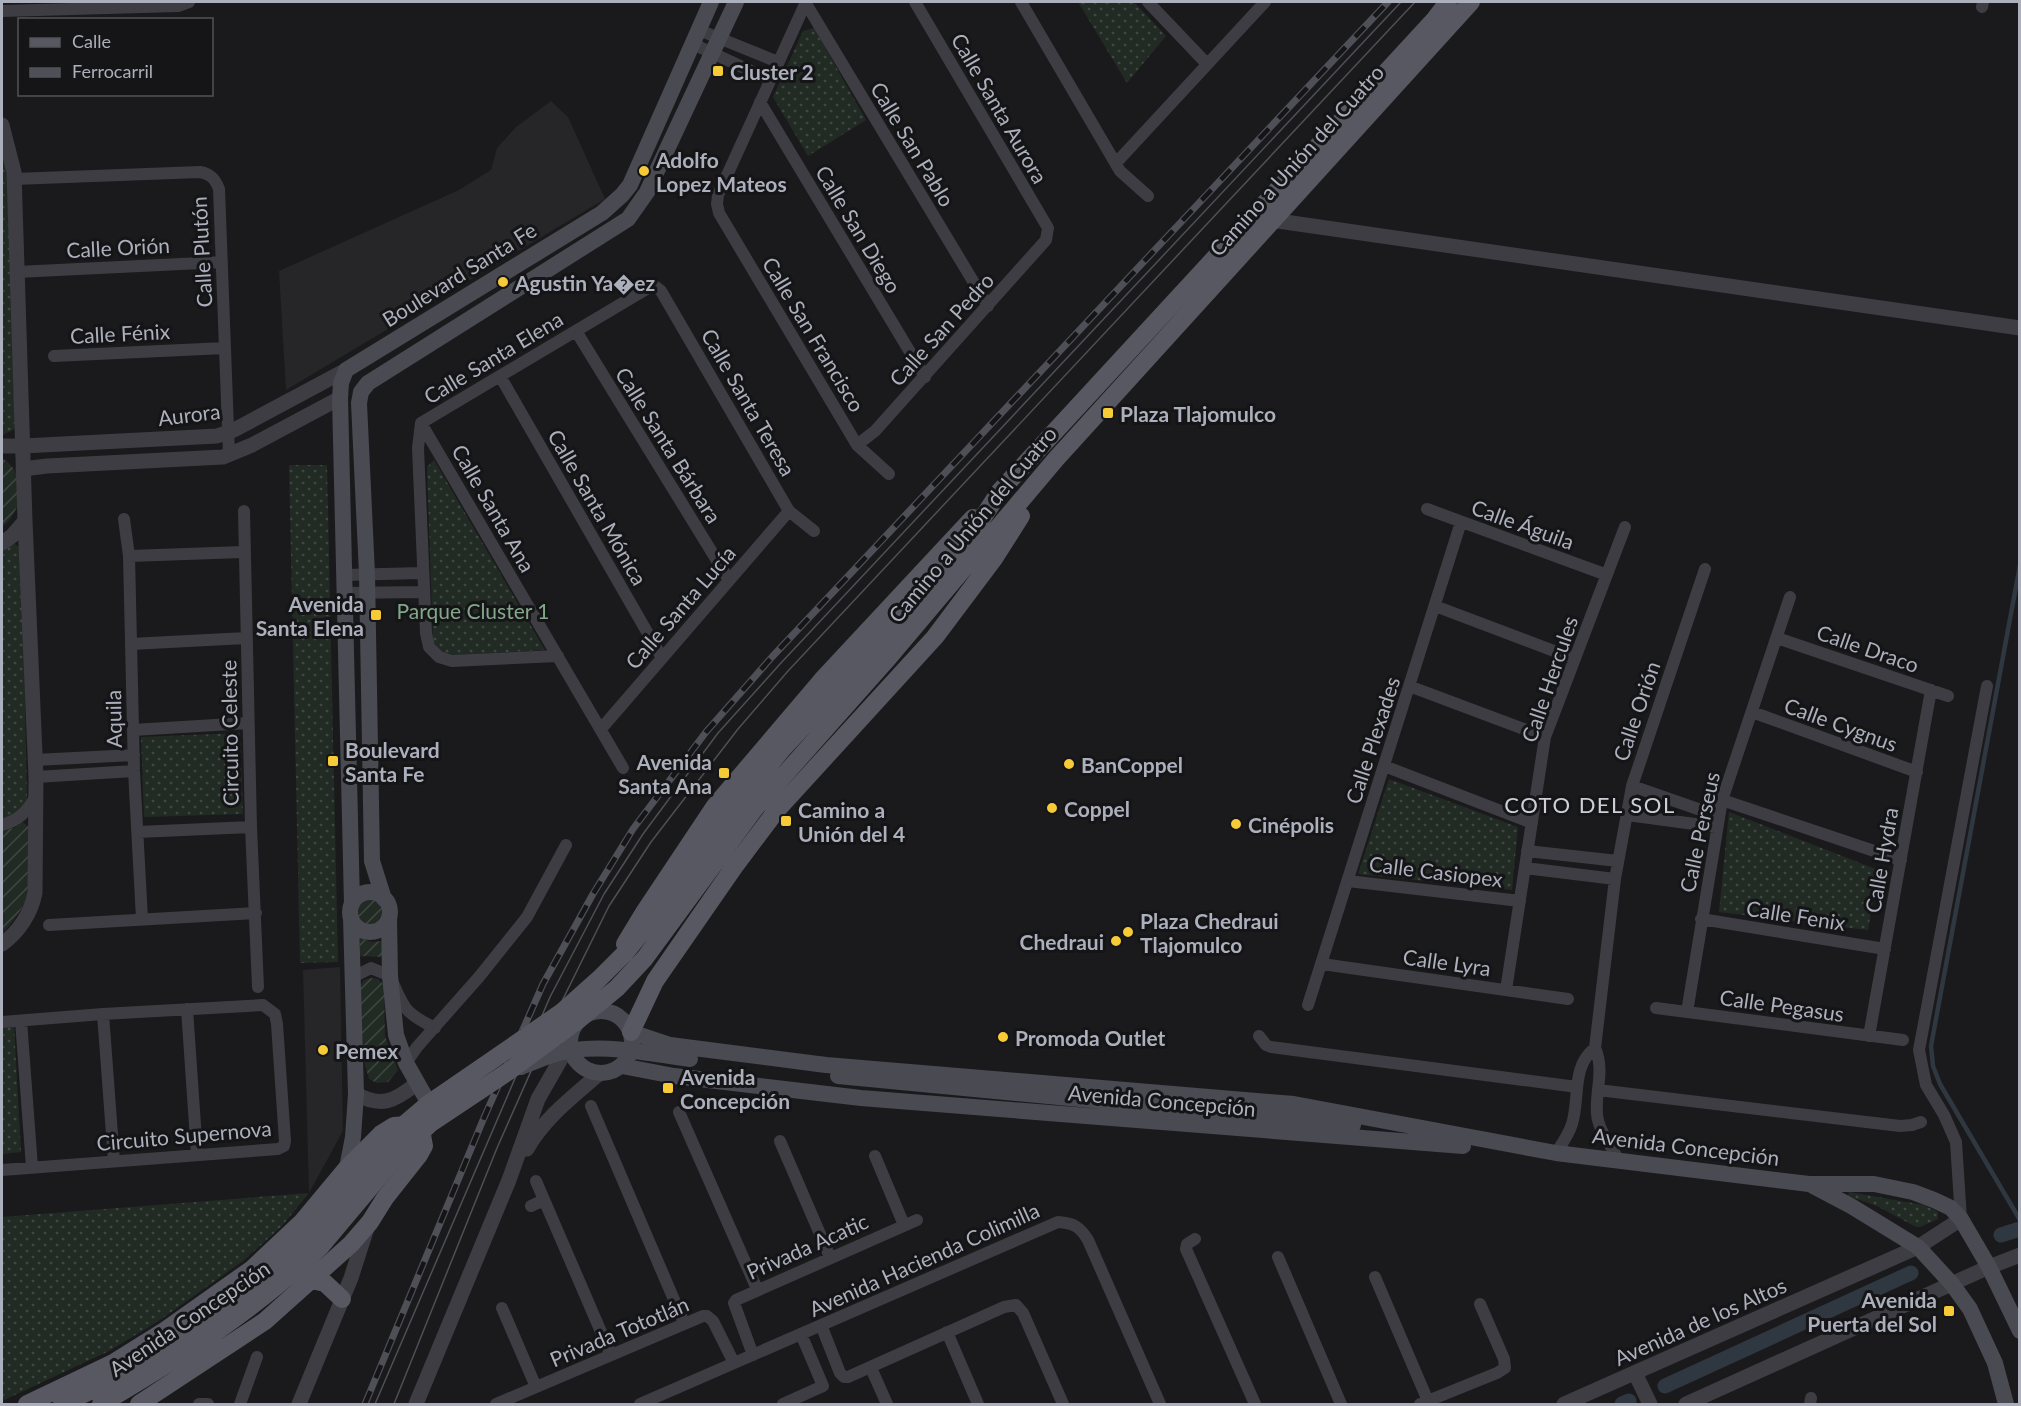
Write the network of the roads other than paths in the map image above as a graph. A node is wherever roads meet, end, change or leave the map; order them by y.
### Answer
1 (189, 2) edge
2 (711, 2) edge
3 (736, 2) edge
4 (806, 2) edge
5 (915, 2) edge
6 (1021, 2) edge
7 (1148, 2) edge
8 (1265, 2) edge
9 (1448, 2) edge
10 (1471, 2) edge
11 (2, 11) edge
12 (696, 37) junction
13 (715, 46) junction
14 (778, 62) junction
15 (1208, 64) junction
16 (771, 80) junction
17 (760, 102) junction
18 (2, 125) edge
19 (1116, 163) junction
20 (14, 179) junction
21 (1148, 196) dead end
22 (1270, 220) junction
23 (1048, 234) joint
24 (222, 262) junction
25 (17, 272) junction
26 (656, 287) joint
27 (988, 306) junction
28 (2019, 328) edge
29 (576, 331) junction
30 (225, 348) junction
31 (54, 356) dead end
32 (346, 370) junction
33 (500, 376) junction
34 (925, 377) junction
35 (340, 398) junction
36 (421, 423) junction
37 (228, 432) junction
38 (857, 445) junction
39 (2, 446) edge
40 (23, 446) junction
41 (229, 455) junction
42 (1056, 459) junction
43 (23, 469) junction
44 (889, 474) dead end
45 (1000, 491) junction
46 (1427, 509) dead end
47 (244, 511) dead end
48 (789, 511) junction
49 (124, 519) dead end
50 (25, 520) junction
51 (1461, 522) junction
52 (1624, 527) dead end
53 (814, 531) dead end
54 (2, 543) edge
55 (243, 552) junction
56 (129, 556) junction
57 (1705, 569) dead end
58 (422, 573) junction
59 (367, 574) junction
60 (1607, 574) junction
61 (344, 575) junction
62 (729, 580) junction
63 (423, 592) junction
64 (344, 593) junction
65 (367, 593) junction
66 (1790, 597) dead end
67 (1435, 606) junction
68 (246, 638) junction
69 (1776, 638) junction
70 (131, 644) junction
71 (558, 656) junction
72 (662, 658) junction
73 (1575, 659) junction
74 (1409, 686) junction
75 (1987, 686) dead end
76 (1931, 690) junction
77 (1948, 696) dead end
78 (1752, 712) junction
79 (248, 723) junction
80 (601, 729) junction
81 (133, 730) junction
82 (1545, 737) junction
83 (134, 755) junction
84 (35, 760) junction
85 (1384, 766) junction
86 (623, 768) dead end
87 (134, 771) junction
88 (1917, 772) junction
89 (36, 777) junction
90 (1632, 786) junction
91 (36, 796) junction
92 (1722, 800) junction
93 (1627, 815) junction
94 (1718, 822) junction
95 (1532, 823) junction
96 (2, 825) edge
97 (251, 827) junction
98 (138, 832) junction
99 (566, 845) dead end
100 (1527, 852) junction
101 (707, 860) junction
102 (1901, 860) junction
103 (1618, 861) junction
104 (1525, 868) junction
105 (1615, 879) junction
106 (1348, 880) junction
107 (384, 899) junction
108 (1520, 901) junction
109 (351, 911) junction
110 (256, 913) junction
111 (389, 918) junction
112 (142, 919) junction
113 (1701, 919) junction
114 (49, 925) dead end
115 (2, 944) edge
116 (1885, 949) junction
117 (1322, 964) junction
118 (390, 976) junction
119 (353, 977) junction
120 (258, 987) dead end
121 (1506, 990) junction
122 (1568, 999) dead end
123 (1308, 1005) dead end
124 (1656, 1008) dead end
125 (187, 1009) junction
126 (1687, 1012) junction
127 (103, 1014) junction
128 (581, 1019) junction
129 (21, 1021) junction
130 (2, 1022) edge
131 (435, 1028) junction
132 (631, 1032) junction
133 (1259, 1036) dead end
134 (1869, 1036) junction
135 (1903, 1040) dead end
136 (570, 1043) junction
137 (513, 1046) joint
138 (1595, 1048) junction
139 (406, 1063) junction
140 (622, 1066) junction
141 (509, 1071) junction
142 (600, 1073) junction
143 (416, 1084) junction
144 (1577, 1087) junction
145 (1598, 1090) junction
146 (356, 1094) junction
147 (591, 1106) dead end
148 (679, 1112) dead end
149 (1921, 1122) dead end
150 (1467, 1137) junction
151 (780, 1141) dead end
152 (424, 1146) junction
153 (1556, 1153) junction
154 (197, 1154) junction
155 (874, 1156) dead end
156 (114, 1161) junction
157 (1619, 1161) junction
158 (32, 1167) junction
159 (347, 1168) junction
160 (2, 1170) edge
161 (509, 1180) junction
162 (536, 1181) dead end
163 (1809, 1184) junction
164 (544, 1200) junction
165 (531, 1206) dead end
166 (1961, 1219) junction
167 (917, 1220) dead end
168 (370, 1222) junction
169 (904, 1226) junction
170 (315, 1239) junction
171 (1195, 1239) dead end
172 (351, 1244) junction
173 (1918, 1247) junction
174 (2019, 1256) edge
175 (830, 1257) junction
176 (1278, 1257) dead end
177 (1989, 1267) junction
178 (1375, 1277) dead end
179 (351, 1278) junction
180 (312, 1280) junction
181 (1952, 1284) junction
182 (758, 1289) junction
183 (342, 1299) junction
184 (1480, 1304) dead end
185 (502, 1308) dead end
186 (684, 1323) junction
187 (821, 1325) junction
188 (2019, 1331) edge
189 (947, 1332) junction
190 (801, 1334) junction
191 (610, 1355) junction
192 (753, 1355) junction
193 (256, 1357) dead end
194 (734, 1364) junction
195 (871, 1368) junction
196 (1635, 1374) junction
197 (536, 1387) junction
198 (798, 1402) edge
199 (1424, 1403) edge
200 (27, 1404) edge
201 (62, 1404) edge
202 (101, 1404) edge
203 (139, 1404) edge
204 (199, 1404) edge
205 (208, 1404) edge
206 (240, 1404) edge
207 (299, 1404) edge
208 (416, 1404) edge
209 (496, 1404) edge
210 (640, 1404) edge
211 (783, 1404) edge
212 (887, 1404) edge
213 (978, 1404) edge
214 (1063, 1404) edge
215 (1160, 1404) edge
216 (1255, 1404) edge
217 (1341, 1404) edge
218 (1564, 1404) edge
219 (1650, 1404) edge
220 (1686, 1404) edge
221 (2006, 1404) edge

1 - 11 street
2 - 12 main road, Boulevard Santa Fe
3 - 13 main road, Boulevard Santa Fe
4 - 14 street
4 - 27 street, Calle San Pablo
5 - 23 street, Calle Santa Aurora
6 - 19 street
7 - 15 street
8 - 15 street
9 - 45 main road, Camino a Unión del Cuatro
10 - 22 main road, Camino a Unión del Cuatro
12 - 13 street
12 - 32 main road, Boulevard Santa Fe
13 - 14 street
13 - 16 street
13 - 59 main road, Boulevard Santa Fe
14 - 16 street
15 - 19 street
16 - 17 street
17 - 34 street, Calle San Diego
17 - 38 street, Calle San Francisco
18 - 20 street
19 - 21 street
20 - 24 street, Calle Plutón
20 - 25 street
22 - 28 street
22 - 42 main road, Camino a Unión del Cuatro
23 - 27 street, Calle San Pedro
24 - 25 street, Calle Orión
24 - 30 street, Calle Plutón
25 - 40 street
26 - 29 street, Calle Santa Elena
26 - 48 street, Calle Santa Teresa
27 - 34 street, Calle San Pedro
29 - 33 street, Calle Santa Elena
29 - 62 street, Calle Santa Bárbara
30 - 31 street, Calle Fénix
30 - 37 street, Calle Plutón
32 - 35 main road
32 - 37 street, Aurora
33 - 36 street, Calle Santa Elena
33 - 72 street, Calle Santa Mónica
34 - 38 street, Calle San Pedro
35 - 41 street, Aurora
35 - 61 main road
36 - 58 street, Calle Santa Elena
36 - 71 street, Calle Santa Ana
37 - 40 street, Aurora
37 - 41 street, Calle Plutón
38 - 44 street, Calle San Francisco
39 - 40 street, Aurora
40 - 43 street
41 - 43 street, Aurora
42 - 101 main road, Camino a Unión del Cuatro
42 - 132 main road
43 - 50 street
45 - 101 main road, Camino a Unión del Cuatro
45 - 128 main road
46 - 51 street, Calle Águila
47 - 55 street, Circuito Celeste
48 - 53 street, Calle Santa Teresa
48 - 62 street, Calle Santa Lucía
49 - 56 street, Aquila
50 - 54 street
50 - 84 street
51 - 60 street, Calle Águila
51 - 67 street, Calle Plexades
52 - 60 street, Calle Hercules
55 - 56 street
55 - 68 street, Circuito Celeste
56 - 70 street, Aquila
57 - 90 street, Calle Orión
58 - 59 street
58 - 63 street, Calle Santa Elena
59 - 61 street
59 - 65 main road, Boulevard Santa Fe
60 - 73 street, Calle Hercules
61 - 64 main road
62 - 72 street, Calle Santa Lucía
63 - 65 street
63 - 71 street, Calle Santa Elena
64 - 65 street
64 - 109 main road
65 - 107 main road, Boulevard Santa Fe
66 - 69 street, Calle Perseus
67 - 73 street
67 - 74 street, Calle Plexades
68 - 70 street
68 - 79 street, Circuito Celeste
69 - 76 street, Calle Draco
69 - 78 street, Calle Perseus
70 - 81 street, Aquila
71 - 80 street, Calle Santa Ana
72 - 80 street, Calle Santa Lucía
73 - 82 street, Calle Hercules
74 - 82 street
74 - 85 street, Calle Plexades
75 - 166 street
76 - 77 street, Calle Draco
76 - 88 street, Calle Hydra
78 - 88 street, Calle Cygnus
78 - 92 street, Calle Perseus
79 - 81 street
79 - 97 street, Circuito Celeste
80 - 86 street, Calle Santa Ana
81 - 83 street, Aquila
82 - 95 street, Calle Hercules
83 - 84 street
83 - 87 street, Aquila
84 - 89 street
85 - 95 street
85 - 106 street, Calle Plexades
87 - 89 street
87 - 98 street, Aquila
88 - 102 street, Calle Hydra
89 - 91 street
90 - 93 street, Calle Orión
90 - 94 street
91 - 96 street
91 - 115 street
92 - 94 street, Calle Perseus
92 - 102 street
93 - 94 street
93 - 103 street, Calle Orión
94 - 113 street, Calle Perseus
95 - 100 street, Calle Hercules
97 - 98 street
97 - 110 street, Circuito Celeste
98 - 112 street, Aquila
99 - 131 street
100 - 103 street
100 - 104 street, Calle Hercules
101 - 137 main road, Camino a Unión del Cuatro, bridge
101 - 141 main road, Camino a Unión del Cuatro, bridge
102 - 116 street, Calle Hydra
103 - 105 street, Calle Orión
104 - 105 street
104 - 108 street, Calle Hercules
105 - 138 street, Calle Orión
106 - 108 street, Calle Casiopex
106 - 117 street, Calle Plexades
107 - 109 main road
107 - 111 main road
108 - 121 street, Calle Hercules
109 - 111 main road
109 - 119 main road
110 - 112 street
110 - 120 street, Circuito Celeste
111 - 118 main road
112 - 114 street
113 - 116 street, Calle Fenix
113 - 126 street, Calle Perseus
116 - 134 street, Calle Hydra
117 - 121 street, Calle Lyra
117 - 123 street, Calle Plexades
118 - 119 street
118 - 131 street
118 - 139 main road
119 - 146 main road
121 - 122 street, Calle Lyra
124 - 126 street, Calle Pegasus
125 - 127 street, Circuito Supernova
125 - 154 street
125 - 154 street, Circuito Supernova
126 - 134 street, Calle Pegasus
127 - 129 street, Circuito Supernova
127 - 156 street
128 - 132 main road
128 - 136 main road
129 - 130 street, Circuito Supernova
129 - 158 street
131 - 139 street
132 - 140 main road
132 - 150 main road, Avenida Concepción
133 - 144 street
134 - 135 street, Calle Pegasus
136 - 142 main road
136 - 161 street
137 - 170 main road, Avenida Concepción, bridge
138 - 144 street, Calle Orión
138 - 145 street, Calle Orión
139 - 143 main road
140 - 142 main road
140 - 153 main road, Avenida Concepción
141 - 150 main road, Avenida Concepción, bridge
141 - 170 main road, Avenida Concepción, bridge
142 - 161 street
143 - 146 street
143 - 152 main road
144 - 153 street, Calle Orión
145 - 149 street
145 - 157 street, Calle Orión
146 - 159 main road
147 - 186 street
148 - 182 street
150 - 153 main road, Avenida Concepción
151 - 175 street
152 - 159 main road
152 - 168 main road
153 - 157 main road, Avenida Concepción
154 - 156 street, Circuito Supernova
155 - 169 street
156 - 158 street, Circuito Supernova
157 - 163 main road, Avenida Concepción
158 - 160 street, Circuito Supernova
159 - 172 street
159 - 200 main road
161 - 208 street
162 - 164 street
163 - 166 main road, Avenida Concepción
163 - 173 main road, Avenida Concepción
164 - 165 street
164 - 191 street
166 - 173 street, Avenida de los Altos
166 - 177 main road
167 - 169 street, Privada Acatic
168 - 172 main road
168 - 179 street
169 - 175 street, Privada Acatic
170 - 201 main road, Avenida Concepción
170 - 202 main road, Avenida Concepción
171 - 216 street
172 - 179 street
172 - 180 main road
173 - 181 main road
173 - 196 street, Avenida de los Altos
174 - 177 street
175 - 182 street, Privada Acatic
176 - 217 street
177 - 181 street
177 - 188 main road
178 - 199 street
179 - 183 street
180 - 183 main road
180 - 203 main road
181 - 220 street
181 - 221 main road
182 - 192 street, Privada Acatic
183 - 207 street
184 - 199 street
185 - 197 street
186 - 191 street, Privada Tototlán
186 - 194 street, Privada Tototlán
187 - 190 street, Avenida Hacienda Colimilla
187 - 195 street
187 - 215 street, Avenida Hacienda Colimilla
189 - 195 street
189 - 213 street
189 - 214 street
190 - 192 street, Avenida Hacienda Colimilla
190 - 198 street
191 - 197 street, Privada Tototlán
192 - 194 street, Avenida Hacienda Colimilla
193 - 206 street
194 - 210 street, Avenida Hacienda Colimilla
195 - 212 street
196 - 218 street, Avenida de los Altos
196 - 219 street
197 - 209 street, Privada Tototlán
198 - 211 street
204 - 205 street

